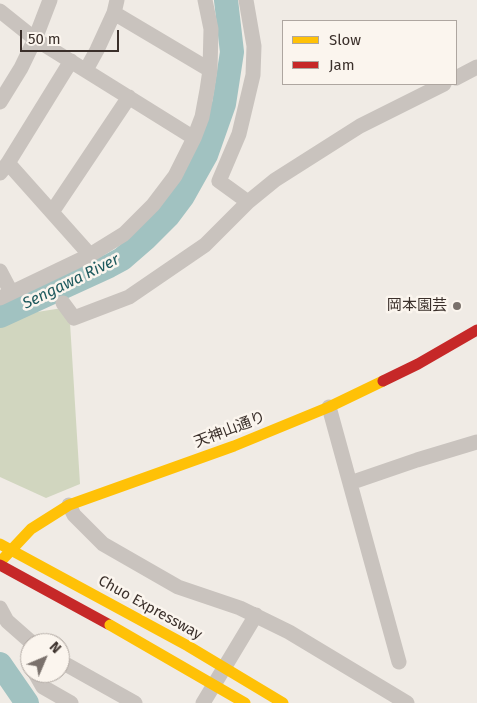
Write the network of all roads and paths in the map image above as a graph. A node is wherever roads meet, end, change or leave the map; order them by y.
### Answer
1 (50, 0) edge
2 (205, 0) edge
3 (246, 0) edge
4 (115, 6) edge
5 (0, 10) edge
6 (35, 39) junction
7 (71, 61) junction
8 (477, 67) edge
9 (86, 70) junction
10 (210, 70) junction
11 (457, 77) edge
12 (442, 85) edge
13 (129, 97) junction
14 (0, 102) edge
15 (194, 138) junction
16 (4, 168) edge
17 (248, 202) junction
18 (52, 212) junction
19 (90, 255) junction
20 (0, 270) edge
21 (6, 295) edge
22 (63, 303) dead end
23 (477, 330) edge
24 (329, 406) junction
25 (477, 442) edge
26 (350, 483) junction
27 (69, 505) junction
28 (0, 544) edge
29 (0, 564) edge
30 (0, 608) edge
31 (256, 615) junction
32 (21, 633) edge
33 (400, 662) dead end
34 (70, 667) edge
35 (41, 683) edge
36 (132, 702) edge
37 (71, 703) edge
38 (204, 703) edge
39 (246, 703) edge
40 (283, 703) edge
41 (406, 703) edge

1 - 6 street
2 - 10 street
3 - 17 street
4 - 9 street
4 - 10 street
5 - 6 street
6 - 7 street
6 - 14 street
7 - 9 street
7 - 16 street
8 - 11 street
9 - 13 street
10 - 15 street
12 - 17 street
13 - 15 street
13 - 18 street
15 - 19 street
16 - 18 street
17 - 22 street
18 - 19 street
19 - 21 street
20 - 21 street
23 - 24 main road, 天神山通り
24 - 26 street
24 - 27 main road, 天神山通り
25 - 26 street
26 - 33 street
27 - 29 main road, 天神山通り
27 - 31 street
28 - 40 main road, Chuo Expressway, bridge
29 - 39 main road, bridge
30 - 32 street
31 - 38 street
31 - 41 street
34 - 36 street
35 - 37 street

